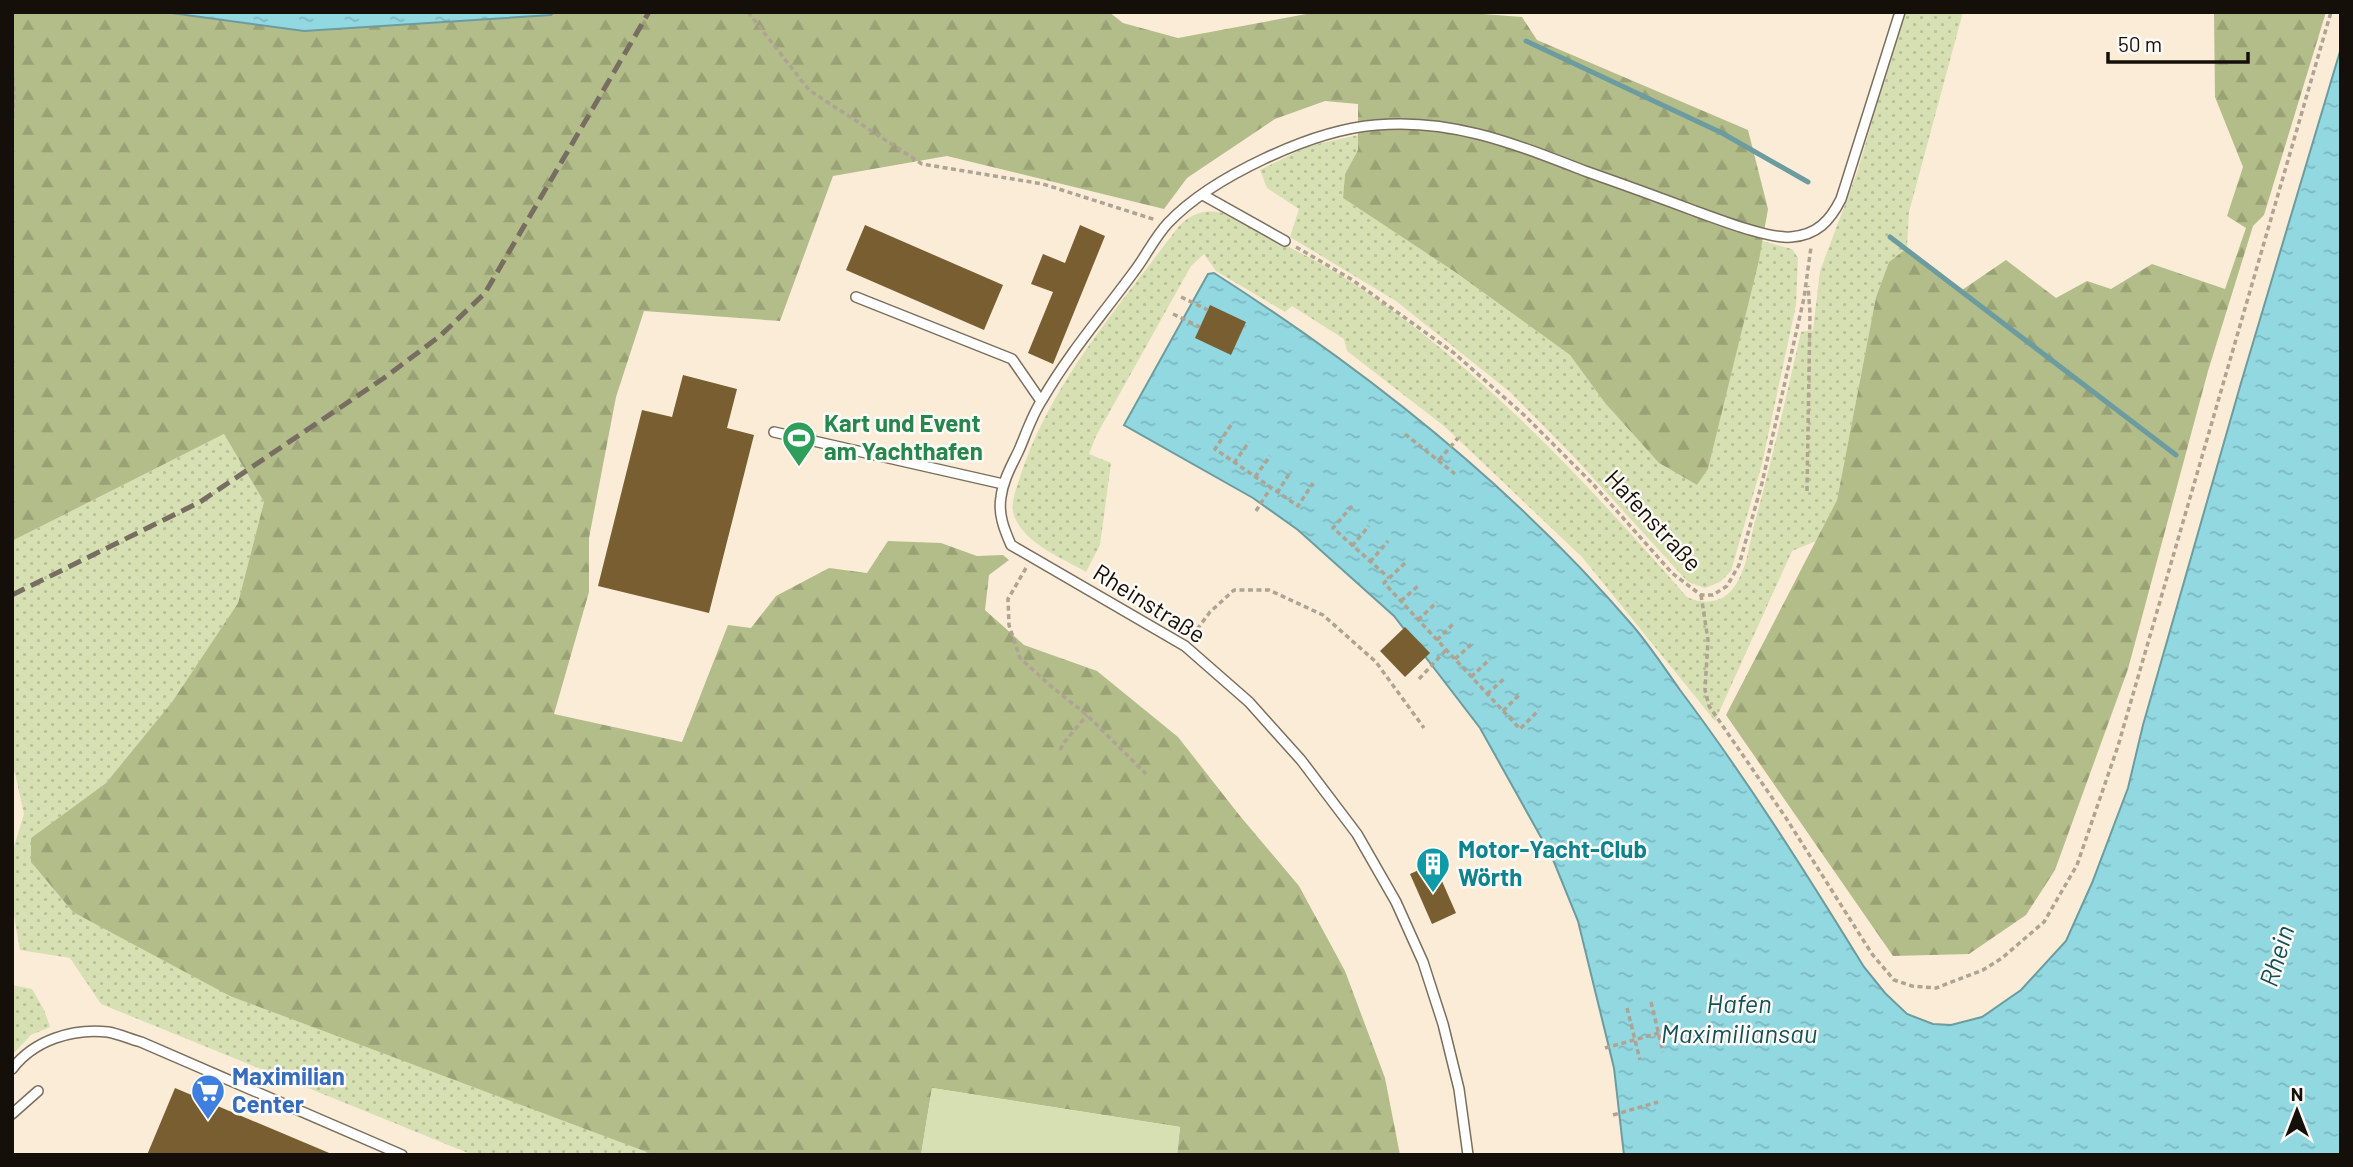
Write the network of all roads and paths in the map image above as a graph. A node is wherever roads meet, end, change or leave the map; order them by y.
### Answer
1 (748, 12) edge
2 (1900, 12) edge
3 (2331, 12) edge
4 (12, 69) edge
5 (12, 124) edge
6 (1203, 195) junction
7 (1168, 224) junction
8 (1810, 234) junction
9 (1285, 241) joint
10 (1808, 280) junction
11 (1181, 297) dead end
12 (856, 298) dead end
13 (1208, 310) dead end
14 (1173, 314) dead end
15 (1200, 327) dead end
16 (1041, 401) junction
17 (1231, 425) dead end
18 (774, 432) dead end
19 (1405, 434) dead end
20 (1458, 438) dead end
21 (1249, 442) dead end
22 (1270, 456) dead end
23 (1439, 461) junction
24 (1234, 463) junction
25 (1291, 471) dead end
26 (1455, 474) dead end
27 (1255, 477) junction
28 (1314, 483) dead end
29 (1003, 484) junction
30 (1270, 489) junction
31 (1807, 491) dead end
32 (1277, 493) junction
33 (1352, 506) dead end
34 (1256, 511) dead end
35 (1369, 526) dead end
36 (1388, 541) dead end
37 (1352, 546) junction
38 (1031, 558) junction
39 (1370, 562) junction
40 (1405, 562) dead end
41 (1389, 578) junction
42 (1419, 585) dead end
43 (1701, 595) junction
44 (1401, 601) junction
45 (1437, 602) dead end
46 (1418, 620) junction
47 (1455, 622) dead end
48 (1437, 640) junction
49 (1474, 642) dead end
50 (1185, 646) junction
51 (1446, 650) junction
52 (1455, 659) junction
53 (1490, 659) dead end
54 (1471, 677) junction
55 (1506, 677) dead end
56 (1419, 679) dead end
57 (1521, 693) dead end
58 (1487, 694) junction
59 (1539, 710) dead end
60 (1503, 711) junction
61 (1087, 715) junction
62 (1424, 728) dead end
63 (1060, 750) dead end
64 (1146, 774) dead end
65 (1651, 1002) dead end
66 (1627, 1008) dead end
67 (1659, 1033) junction
68 (1635, 1040) junction
69 (1605, 1048) dead end
70 (1664, 1052) dead end
71 (1640, 1060) dead end
72 (12, 1069) edge
73 (38, 1091) dead end
74 (1658, 1102) dead end
75 (12, 1114) edge
76 (1613, 1115) dead end
77 (402, 1155) edge
78 (1468, 1155) edge

1 - 7 path
2 - 8 lane
3 - 43 path
4 - 5 path
6 - 7 lane, Rheinstraße
6 - 8 lane, Rheinstraße
6 - 9 lane
7 - 16 lane, Rheinstraße
8 - 10 path, Hafenstraße
9 - 43 path, Hafenstraße
10 - 31 path
10 - 43 path, Hafenstraße
11 - 13 path
12 - 16 lane
14 - 15 path
16 - 29 lane, Rheinstraße
17 - 24 path
18 - 29 lane
19 - 23 path
20 - 23 path
21 - 24 path
22 - 27 path
23 - 26 path
24 - 27 path
25 - 32 path
27 - 30 path
28 - 32 path
29 - 38 lane, Rheinstraße
30 - 32 path
30 - 34 path
33 - 37 path
35 - 37 path
36 - 39 path
37 - 39 path
38 - 50 lane, Rheinstraße
38 - 61 path
39 - 41 path
40 - 41 path
41 - 44 path
42 - 44 path
44 - 46 path
45 - 46 path
46 - 48 path
47 - 48 path
48 - 51 path
49 - 52 path
50 - 62 path
50 - 78 lane, Rheinstraße
51 - 52 path
51 - 56 path
52 - 54 path
53 - 54 path
54 - 58 path
55 - 58 path
57 - 60 path
58 - 60 path
59 - 60 path
61 - 63 path
61 - 64 path
65 - 67 path
66 - 68 path
67 - 68 path
67 - 70 path
68 - 69 path
68 - 71 path
72 - 77 lane
73 - 75 lane
74 - 76 path

